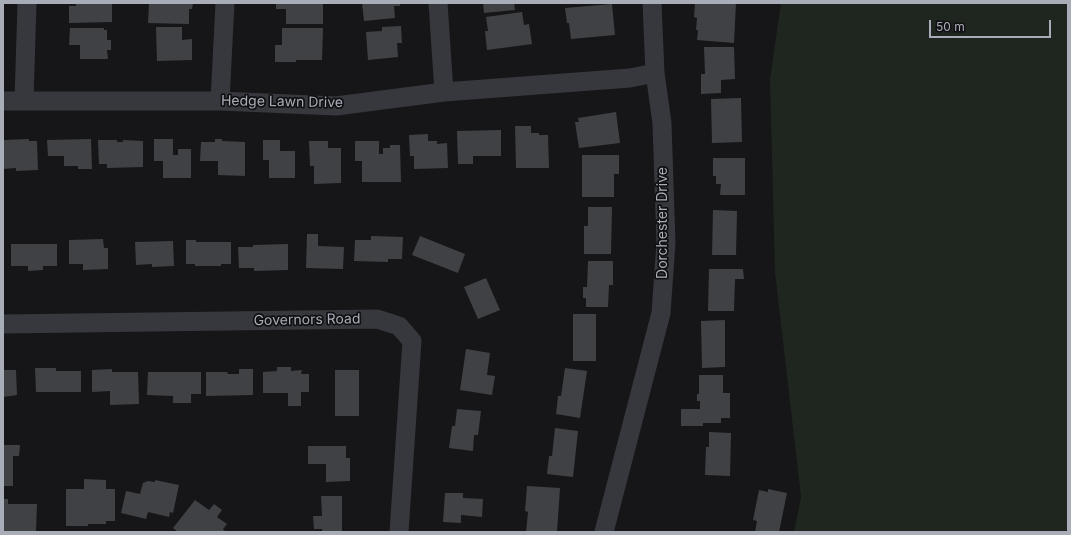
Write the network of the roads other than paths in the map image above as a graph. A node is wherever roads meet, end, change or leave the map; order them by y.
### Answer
1 (27, 3) edge
2 (225, 3) edge
3 (438, 3) edge
4 (652, 3) edge
5 (655, 73) junction
6 (444, 92) junction
7 (3, 100) edge
8 (24, 101) junction
9 (220, 101) junction
10 (3, 324) edge
11 (399, 532) edge
12 (604, 532) edge

1 - 8 street
2 - 9 street
3 - 6 street
4 - 5 street, Dorchester Drive
5 - 6 street, Hedge Lawn Drive
5 - 12 street, Dorchester Drive
6 - 9 street, Hedge Lawn Drive
7 - 8 street, Hedge Lawn Drive
8 - 9 street, Hedge Lawn Drive
10 - 11 street, Governors Road

